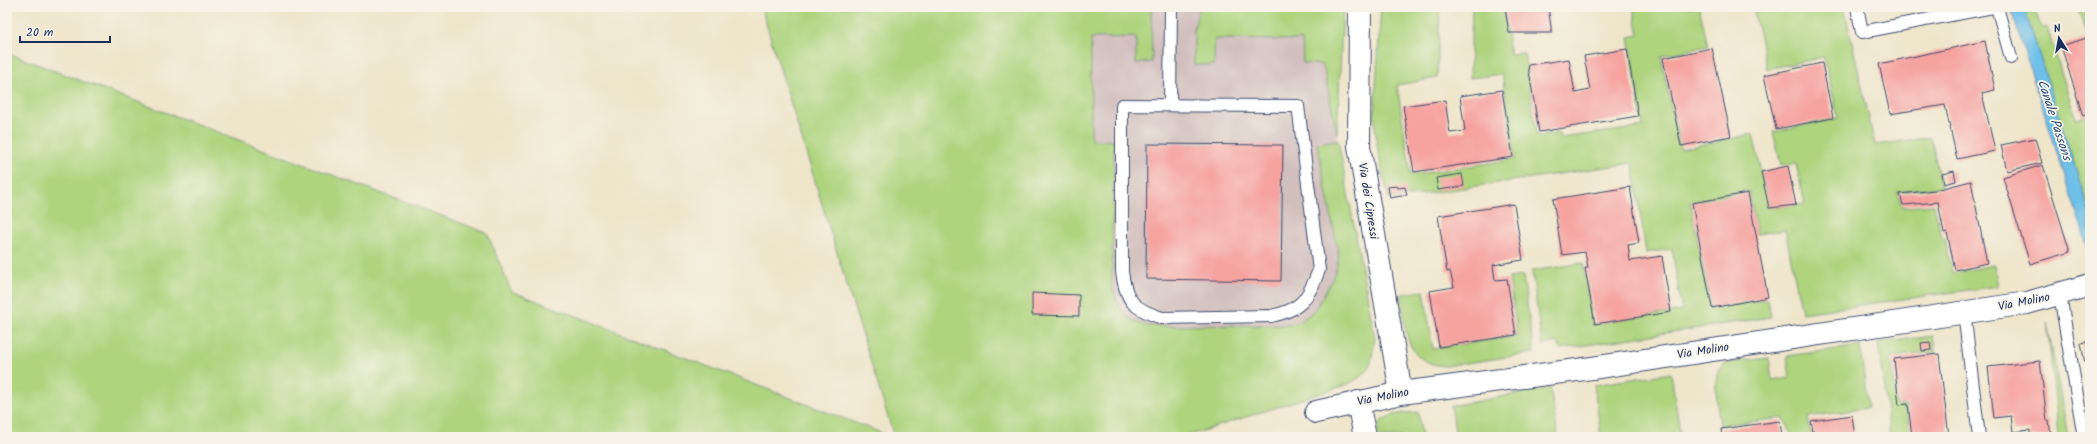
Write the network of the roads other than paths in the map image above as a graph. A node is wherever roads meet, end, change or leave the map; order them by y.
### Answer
1 (1170, 7) edge
2 (1360, 7) edge
3 (1857, 7) edge
4 (1992, 7) edge
5 (1997, 7) edge
6 (2010, 58) dead end
7 (1170, 105) junction
8 (2090, 285) edge
9 (2060, 295) junction
10 (1964, 312) junction
11 (1401, 394) junction
12 (1358, 402) junction
13 (1316, 412) dead end
14 (1365, 437) edge
15 (1979, 437) edge
16 (2084, 437) edge

1 - 7 lane
2 - 11 street, Via dei Cipressi
3 - 4 lane
5 - 6 lane
7 - 7 lane
8 - 9 street, Via Molino
9 - 10 street, Via Molino
9 - 16 lane
10 - 11 street, Via Molino
10 - 15 lane
11 - 12 street, Via Molino
12 - 13 street, Via Molino
12 - 14 street

